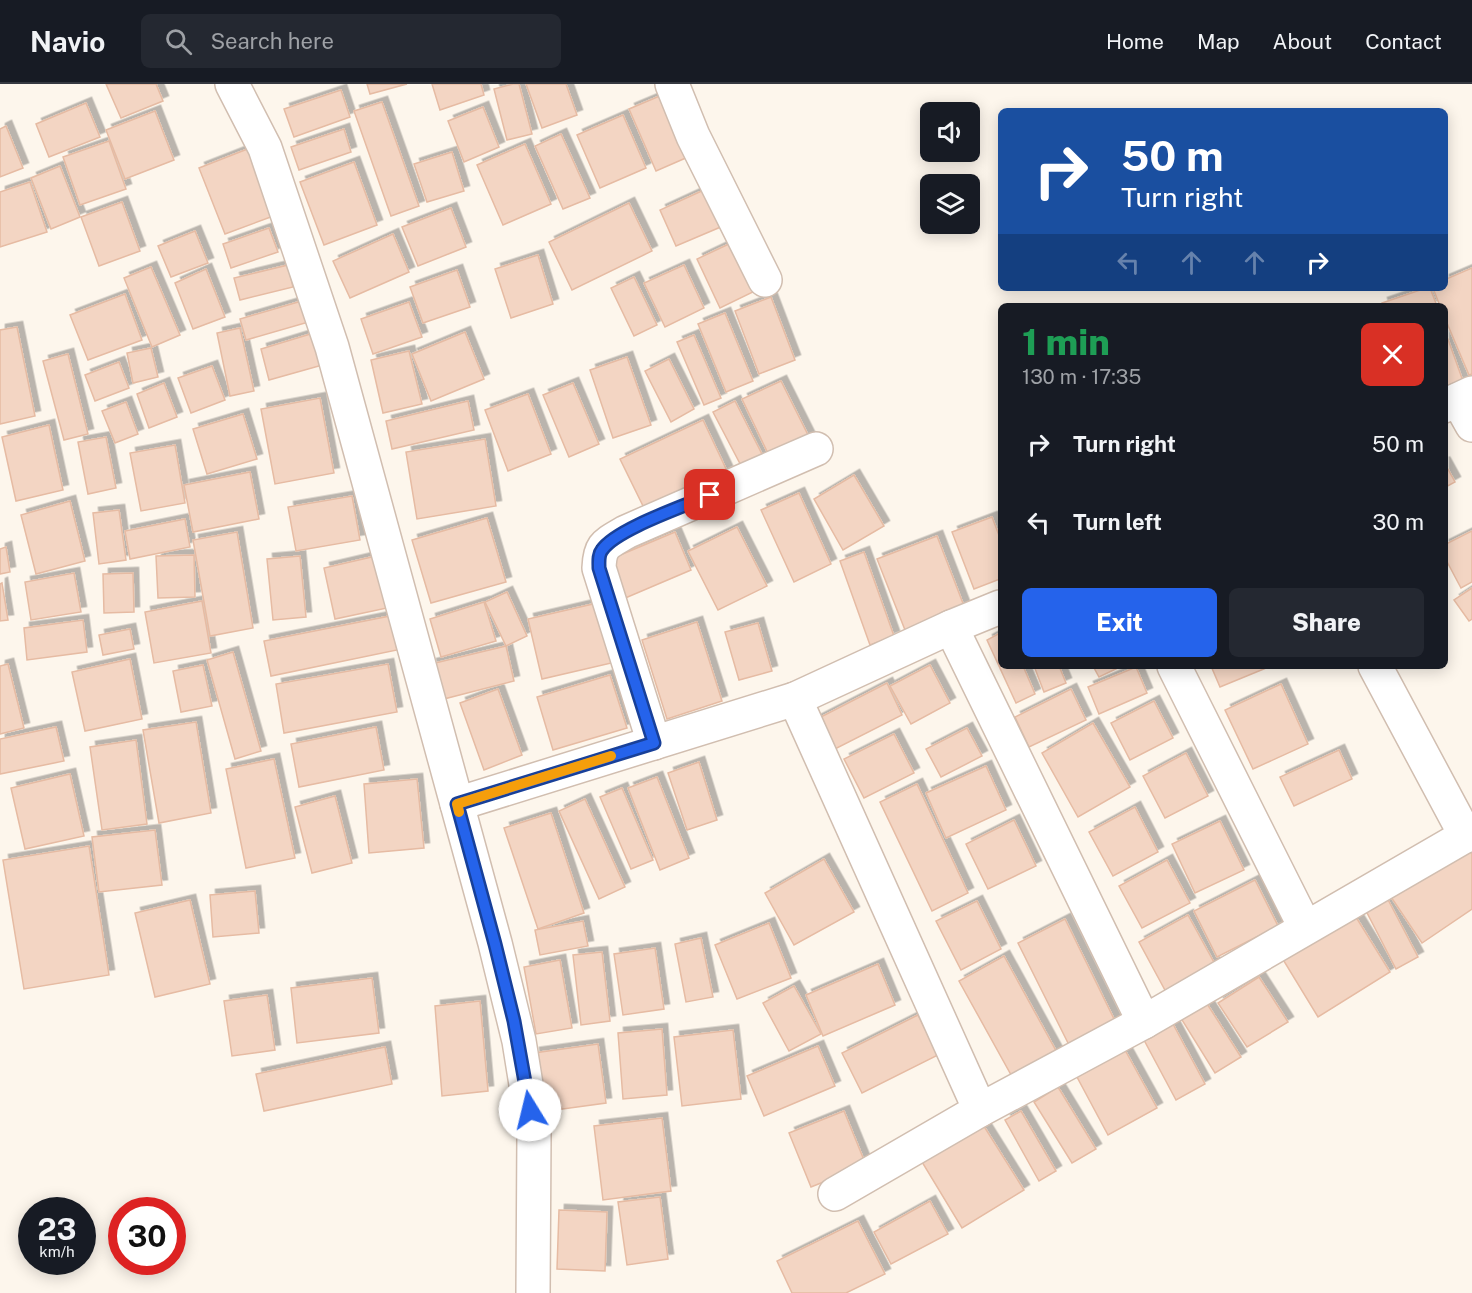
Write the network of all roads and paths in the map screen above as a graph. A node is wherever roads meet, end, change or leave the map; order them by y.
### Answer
1 (232, 84) edge
2 (672, 84) edge
3 (765, 280) dead end
4 (816, 449) dead end
5 (998, 608) edge
6 (951, 627) junction
7 (1176, 669) edge
8 (1377, 669) edge
9 (795, 699) junction
10 (654, 743) junction
11 (457, 804) junction
12 (1469, 834) edge
13 (1305, 927) junction
14 (1144, 1022) junction
15 (980, 1110) junction
16 (835, 1194) dead end
17 (533, 1293) edge

1 - 11 street
2 - 3 street
4 - 10 street
5 - 6 street
6 - 9 street
6 - 14 street
7 - 13 street
8 - 12 street
9 - 10 street
9 - 15 street
10 - 11 street
11 - 17 street
12 - 13 street
13 - 14 street
14 - 15 street
15 - 16 street

